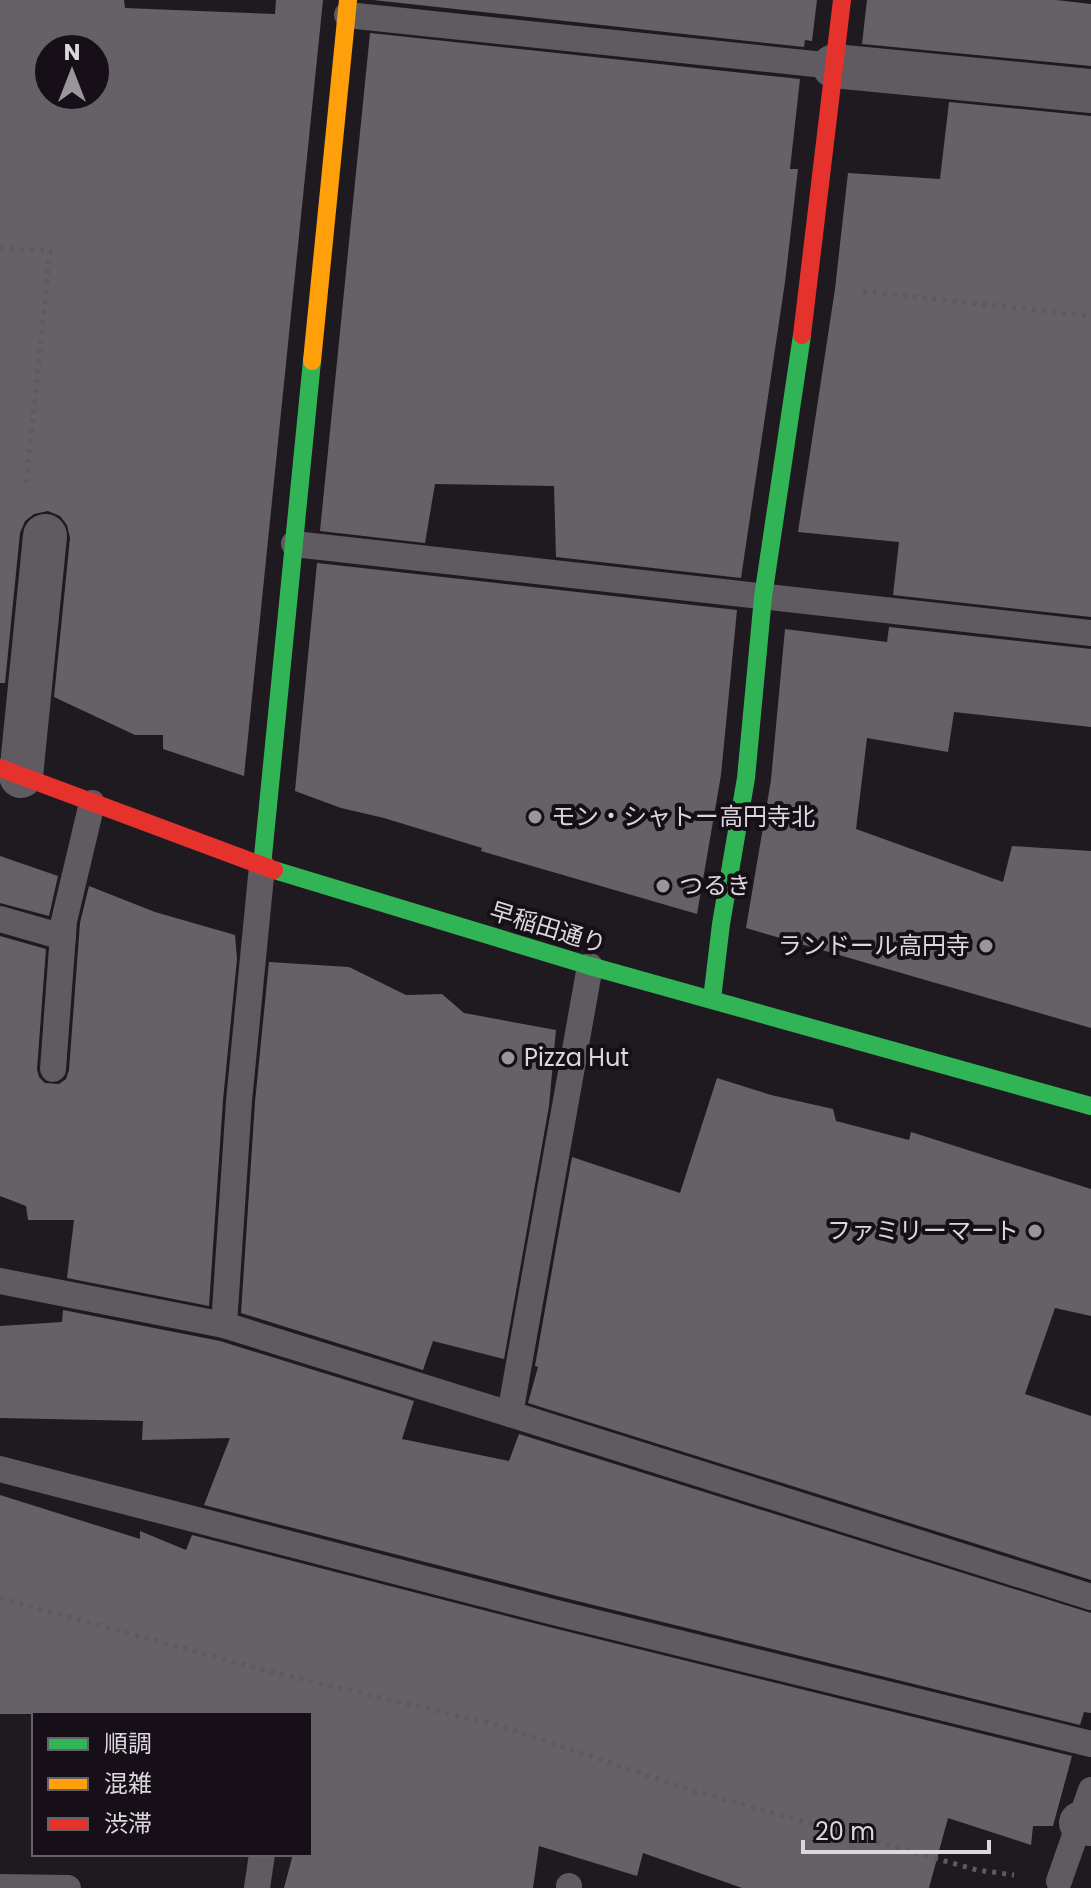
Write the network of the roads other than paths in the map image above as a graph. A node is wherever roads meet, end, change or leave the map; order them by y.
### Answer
1 (842, 0) edge
2 (348, 8) edge
3 (834, 66) junction
4 (1091, 91) edge
5 (45, 536) road end
6 (294, 544) junction
7 (763, 597) junction
8 (1091, 633) edge
9 (10, 772) edge
10 (92, 803) junction
11 (262, 866) junction
12 (0, 919) edge
13 (63, 937) junction
14 (590, 966) junction
15 (712, 999) junction
16 (53, 1069) dead end
17 (1091, 1106) edge
18 (0, 1281) edge
19 (224, 1325) junction
20 (510, 1414) junction
21 (0, 1469) edge
22 (1091, 1597) edge
23 (1091, 1744) edge
24 (1088, 1812) edge
25 (262, 1856) edge
26 (1059, 1881) road end
27 (0, 1887) edge
28 (68, 1888) edge
29 (257, 1888) edge

1 - 3 street
2 - 3 lane
2 - 6 street
3 - 4 street
3 - 7 street
5 - 9 street
6 - 7 lane
6 - 11 street
7 - 8 lane
7 - 15 street
9 - 10 street, 早稲田通り
10 - 11 street, 早稲田通り
10 - 13 lane
11 - 14 street, 早稲田通り
11 - 19 lane
12 - 13 lane
13 - 16 lane
14 - 15 street, 早稲田通り
14 - 20 lane
15 - 17 street, 早稲田通り
18 - 19 lane
19 - 20 lane
20 - 22 lane
21 - 23 lane
24 - 26 lane
25 - 29 lane
27 - 28 lane

